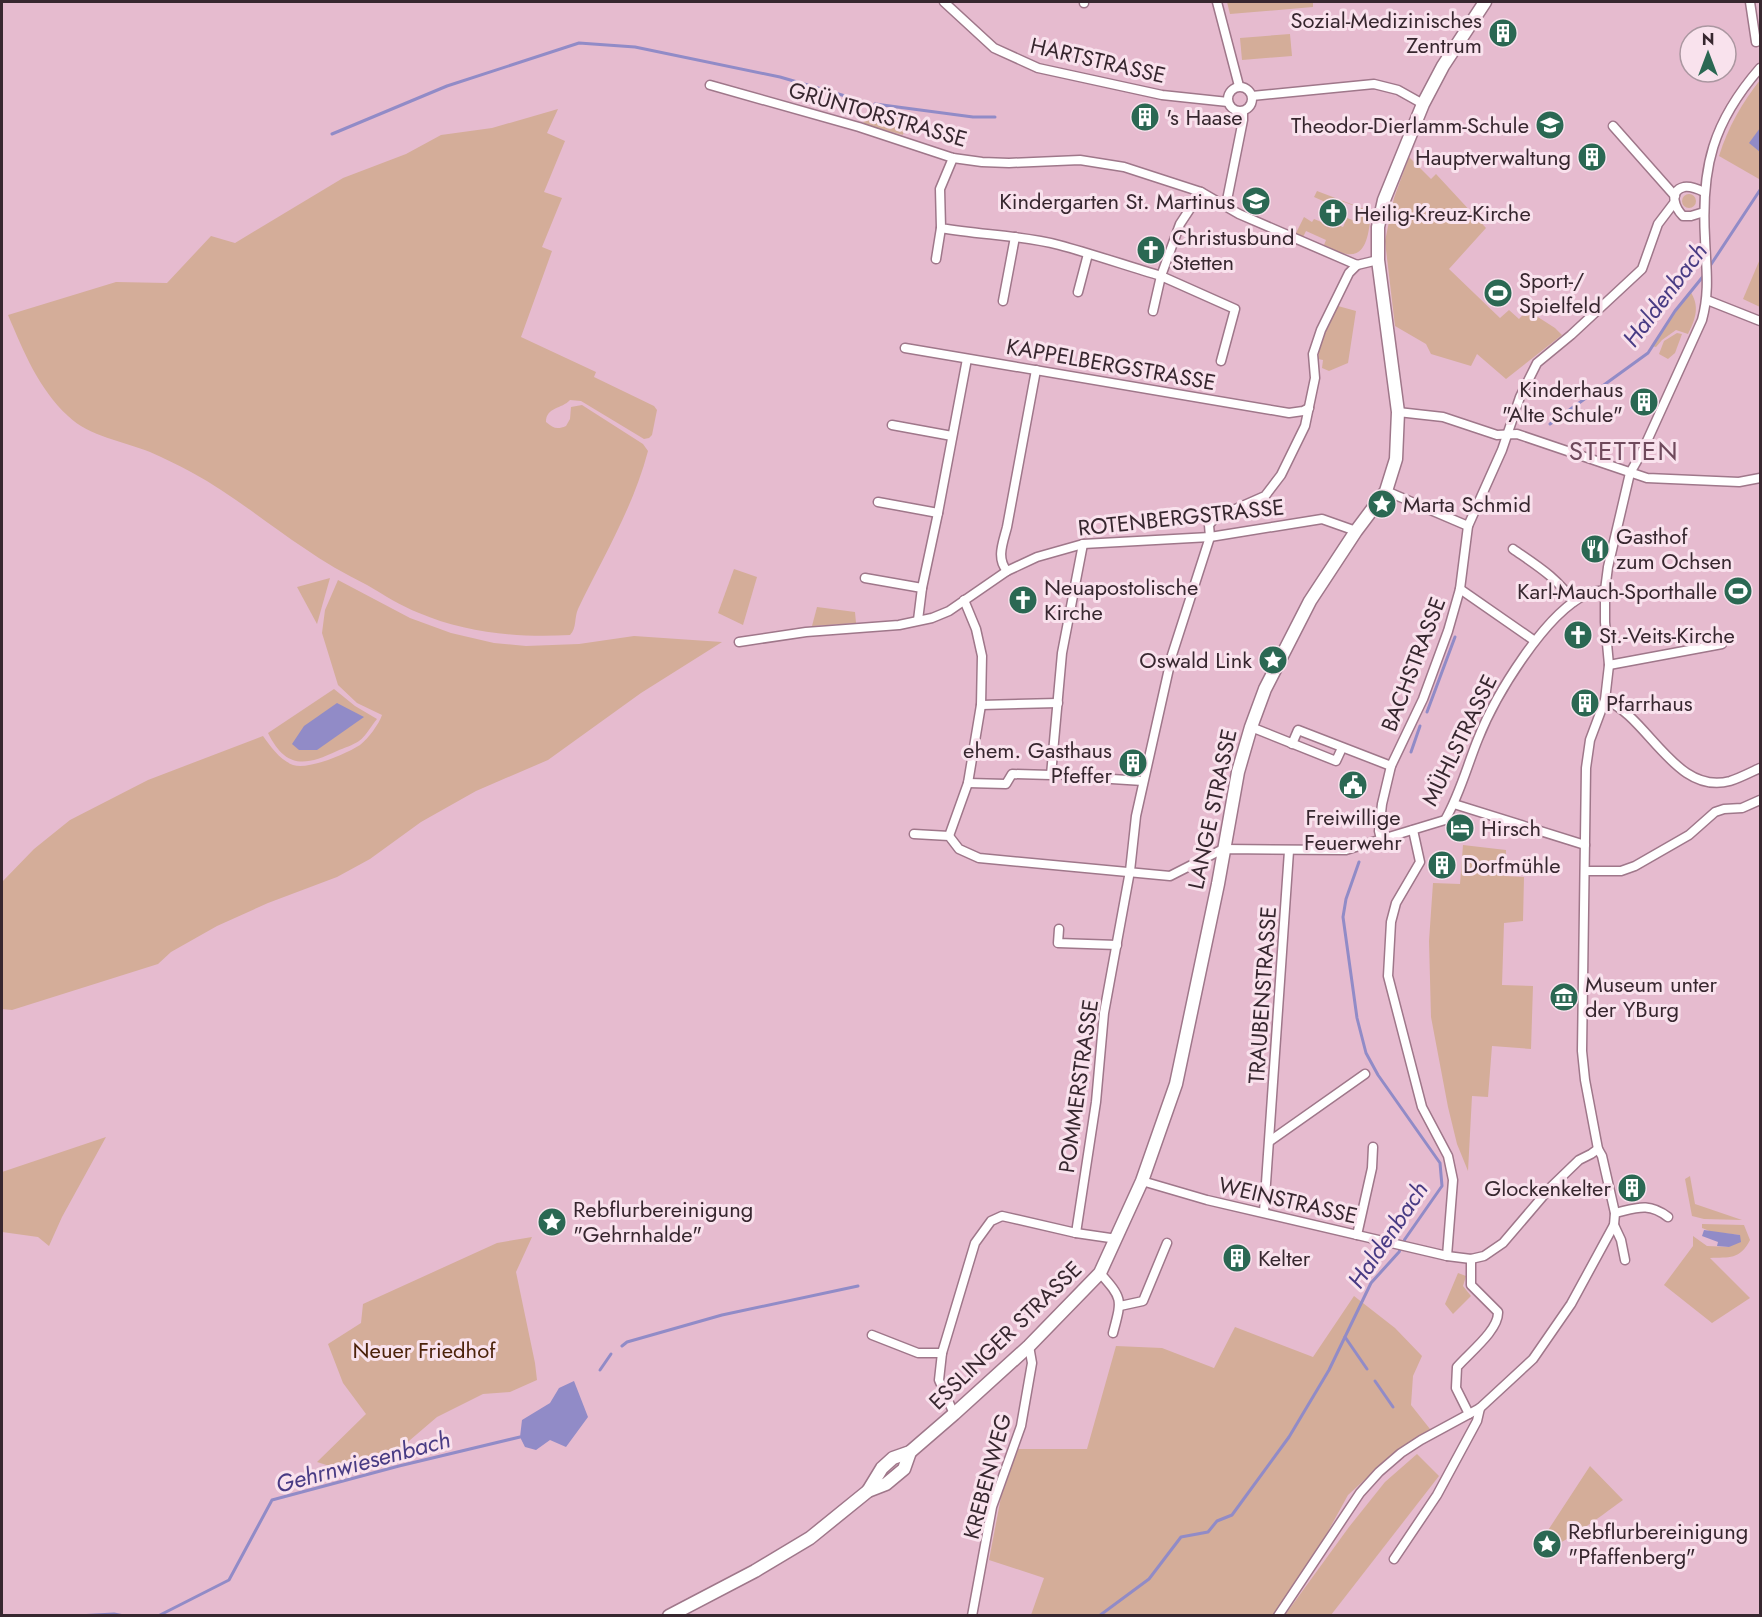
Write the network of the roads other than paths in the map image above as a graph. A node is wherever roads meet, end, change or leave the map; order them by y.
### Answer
1 (944, 2) edge
2 (1217, 2) edge
3 (1485, 2) edge
4 (1750, 2) edge
5 (1756, 42) dead end
6 (1761, 68) edge
7 (710, 85) dead end
8 (1239, 86) junction
9 (1252, 96) junction
10 (1228, 102) junction
11 (1423, 104) junction
12 (1243, 111) junction
13 (1613, 126) dead end
14 (953, 158) junction
15 (1201, 192) junction
16 (1704, 192) junction
17 (1674, 199) junction
18 (1226, 205) junction
19 (1704, 212) junction
20 (941, 228) junction
21 (1015, 237) junction
22 (1088, 254) junction
23 (936, 260) dead end
24 (1378, 260) junction
25 (1356, 265) junction
26 (1161, 276) junction
27 (1078, 292) dead end
28 (1707, 300) junction
29 (1003, 302) dead end
30 (1153, 311) dead end
31 (1761, 321) edge
32 (905, 348) dead end
33 (967, 358) junction
34 (1221, 361) dead end
35 (1036, 370) junction
36 (1310, 408) junction
37 (1398, 412) junction
38 (892, 425) dead end
39 (1508, 434) junction
40 (952, 436) junction
41 (1630, 473) junction
42 (1761, 478) edge
43 (1386, 491) junction
44 (878, 502) dead end
45 (938, 513) junction
46 (1468, 526) junction
47 (1356, 531) junction
48 (1210, 537) junction
49 (1083, 544) junction
50 (1513, 549) dead end
51 (1007, 572) junction
52 (865, 578) dead end
53 (921, 588) junction
54 (1460, 589) junction
55 (1605, 590) junction
56 (964, 600) junction
57 (1573, 602) junction
58 (918, 620) junction
59 (1534, 641) junction
60 (739, 642) dead end
61 (1722, 644) dead end
62 (1609, 665) junction
63 (1605, 700) junction
64 (1058, 703) junction
65 (981, 705) junction
66 (1251, 727) junction
67 (1292, 744) junction
68 (1342, 748) junction
69 (1391, 766) junction
70 (1761, 768) edge
71 (1065, 776) dead end
72 (1143, 781) junction
73 (968, 783) junction
74 (1761, 800) edge
75 (1454, 804) junction
76 (1413, 830) junction
77 (914, 834) dead end
78 (949, 836) junction
79 (1381, 839) junction
80 (1585, 845) junction
81 (1223, 849) junction
82 (1289, 851) junction
83 (1585, 871) junction
84 (1130, 872) junction
85 (1059, 928) dead end
86 (1117, 945) junction
87 (1365, 1074) dead end
88 (1270, 1141) junction
89 (1372, 1147) dead end
90 (1598, 1149) junction
91 (1142, 1181) junction
92 (1264, 1212) junction
93 (1614, 1213) junction
94 (1668, 1217) dead end
95 (1614, 1225) junction
96 (1076, 1233) junction
97 (1357, 1235) junction
98 (1117, 1239) junction
99 (1167, 1243) dead end
100 (1447, 1256) junction
101 (1472, 1259) junction
102 (1625, 1260) dead end
103 (1100, 1273) junction
104 (1120, 1306) junction
105 (1113, 1333) dead end
106 (872, 1335) dead end
107 (1029, 1346) junction
108 (942, 1353) junction
109 (1480, 1408) junction
110 (954, 1414) junction
111 (1469, 1414) junction
112 (1394, 1559) dead end
113 (669, 1616) edge
114 (972, 1616) edge
115 (1278, 1616) edge

1 - 10 street, HARTSTRASSE
2 - 8 street
3 - 11 main road, LANGE STRASSE
4 - 5 street
6 - 16 street
7 - 14 street, GRÜNTORSTRASSE
8 - 9 street
8 - 10 street
9 - 11 street
9 - 12 street
10 - 12 street, HARTSTRASSE
11 - 24 main road, LANGE STRASSE
12 - 18 street
13 - 17 street
14 - 15 street, GRÜNTORSTRASSE
14 - 20 street
15 - 18 street, GRÜNTORSTRASSE
15 - 26 street
16 - 17 street
16 - 19 street
17 - 19 street
17 - 39 street, BACHSTRASSE
18 - 25 street, GRÜNTORSTRASSE
19 - 28 street
20 - 21 street
20 - 23 street
21 - 22 street
21 - 29 street
22 - 26 street
22 - 27 street
24 - 25 street
24 - 37 main road, LANGE STRASSE
25 - 36 street, POMMERSTRASSE
26 - 30 street
26 - 34 street
28 - 31 street
28 - 41 street
32 - 33 street, KAPPELBERGSTRASSE
33 - 35 street, KAPPELBERGSTRASSE
33 - 40 street
35 - 36 street, KAPPELBERGSTRASSE
35 - 51 street
36 - 48 street, POMMERSTRASSE
37 - 39 street
37 - 43 main road, LANGE STRASSE
38 - 40 street
39 - 41 street
39 - 46 street, BACHSTRASSE
40 - 45 street
41 - 42 street
41 - 55 street
43 - 46 street
43 - 47 main road, LANGE STRASSE
44 - 45 street
45 - 53 street
46 - 54 street, BACHSTRASSE
47 - 48 street, ROTENBERGSTRASSE
47 - 66 main road, LANGE STRASSE
48 - 49 street, ROTENBERGSTRASSE
48 - 72 street, POMMERSTRASSE
49 - 51 street, ROTENBERGSTRASSE
49 - 64 street
50 - 57 street
51 - 56 street, ROTENBERGSTRASSE
52 - 53 street
53 - 58 street
54 - 59 street
54 - 69 street, BACHSTRASSE
55 - 57 street
55 - 62 street
56 - 58 street, ROTENBERGSTRASSE
56 - 65 street
57 - 59 street, MÜHLSTRASSE
58 - 60 street, ROTENBERGSTRASSE
59 - 75 street, MÜHLSTRASSE
61 - 62 street
62 - 63 street
63 - 70 street
63 - 80 street
64 - 65 street
64 - 73 street
65 - 73 street
66 - 67 street
66 - 81 main road, LANGE STRASSE
67 - 68 street
67 - 68 street
68 - 69 street
69 - 79 street, BACHSTRASSE
71 - 72 street
72 - 84 street, POMMERSTRASSE
73 - 78 street
74 - 83 street
75 - 76 street, MÜHLSTRASSE
75 - 80 street
76 - 79 street, MÜHLSTRASSE
76 - 100 street
77 - 78 street
78 - 84 street
79 - 82 street, MÜHLSTRASSE
80 - 83 street
81 - 82 street, MÜHLSTRASSE
81 - 84 street
81 - 91 main road, LANGE STRASSE
82 - 88 street, TRAUBENSTRASSE
83 - 90 street
84 - 86 street, POMMERSTRASSE
85 - 86 street
86 - 96 street, POMMERSTRASSE
87 - 88 street
88 - 92 street, TRAUBENSTRASSE
89 - 97 street
90 - 93 street
90 - 101 street
91 - 92 street, WEINSTRASSE
91 - 98 main road, LANGE STRASSE
92 - 97 street, WEINSTRASSE
93 - 94 street
93 - 95 street
95 - 102 street
95 - 109 street
96 - 98 street
96 - 108 street
97 - 100 street, WEINSTRASSE
98 - 103 main road, ESSLINGER STRASSE
99 - 104 street
100 - 101 street, WEINSTRASSE
101 - 111 street
103 - 104 street
103 - 107 main road, ESSLINGER STRASSE
104 - 105 street
106 - 108 street
107 - 110 main road, ESSLINGER STRASSE
107 - 114 street, KREBENWEG
108 - 110 street
109 - 111 street
109 - 112 street
110 - 113 main road, ESSLINGER STRASSE
111 - 115 street

